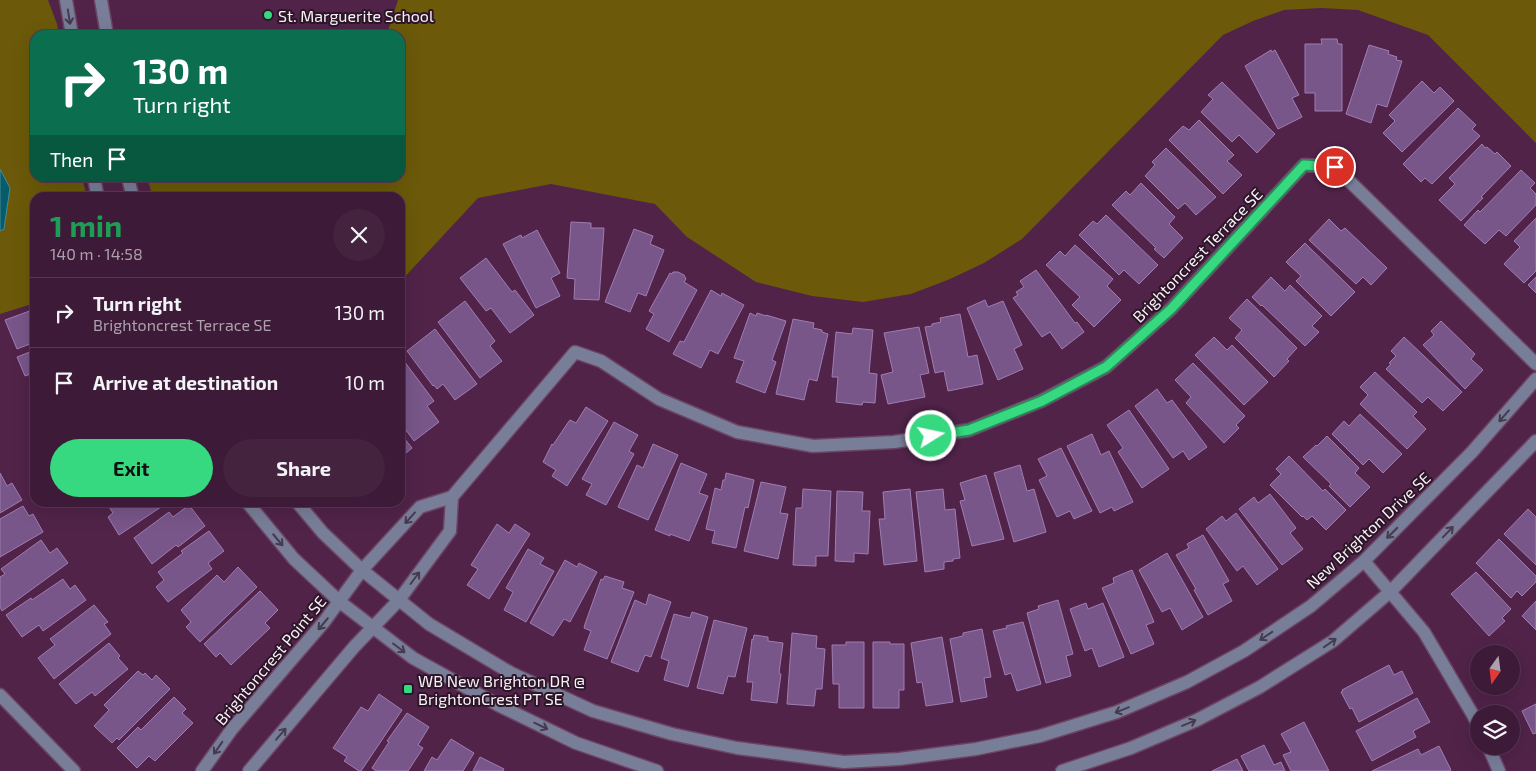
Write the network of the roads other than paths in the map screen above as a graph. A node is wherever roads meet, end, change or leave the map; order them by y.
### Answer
1 (66, 0) edge
2 (101, 0) edge
3 (71, 30) edge
4 (105, 30) edge
5 (1536, 364) edge
6 (1536, 379) edge
7 (1536, 441) edge
8 (452, 497) junction
9 (251, 507) edge
10 (301, 507) edge
11 (1364, 561) junction
12 (362, 570) junction
13 (1391, 592) junction
14 (399, 600) junction
15 (340, 602) junction
16 (372, 628) junction
17 (0, 695) edge
18 (1470, 709) edge
19 (1492, 755) edge
20 (844, 768) edge
21 (74, 771) edge
22 (202, 771) edge
23 (249, 771) edge
24 (657, 771) edge
25 (1062, 771) edge
26 (1499, 771) edge

1 -> 3 street
2 - 4 street
5 - 8 street, Brightoncrest Terrace SE
6 -> 11 street, New Brighton Drive SE
13 -> 7 street
8 -> 12 street
14 -> 8 street
9 -> 15 street
10 - 12 street, New Brighton Drive SE
11 - 13 street
11 -> 20 street, New Brighton Drive SE
12 - 14 street, New Brighton Drive SE
12 - 15 street, Brightoncrest Point SE
13 - 18 street
25 -> 13 street
14 - 16 street
14 - 20 street, New Brighton Drive SE
15 - 16 street
15 -> 22 street, Brightoncrest Point SE
23 -> 16 street
16 -> 24 street
17 - 21 street
19 - 26 street

